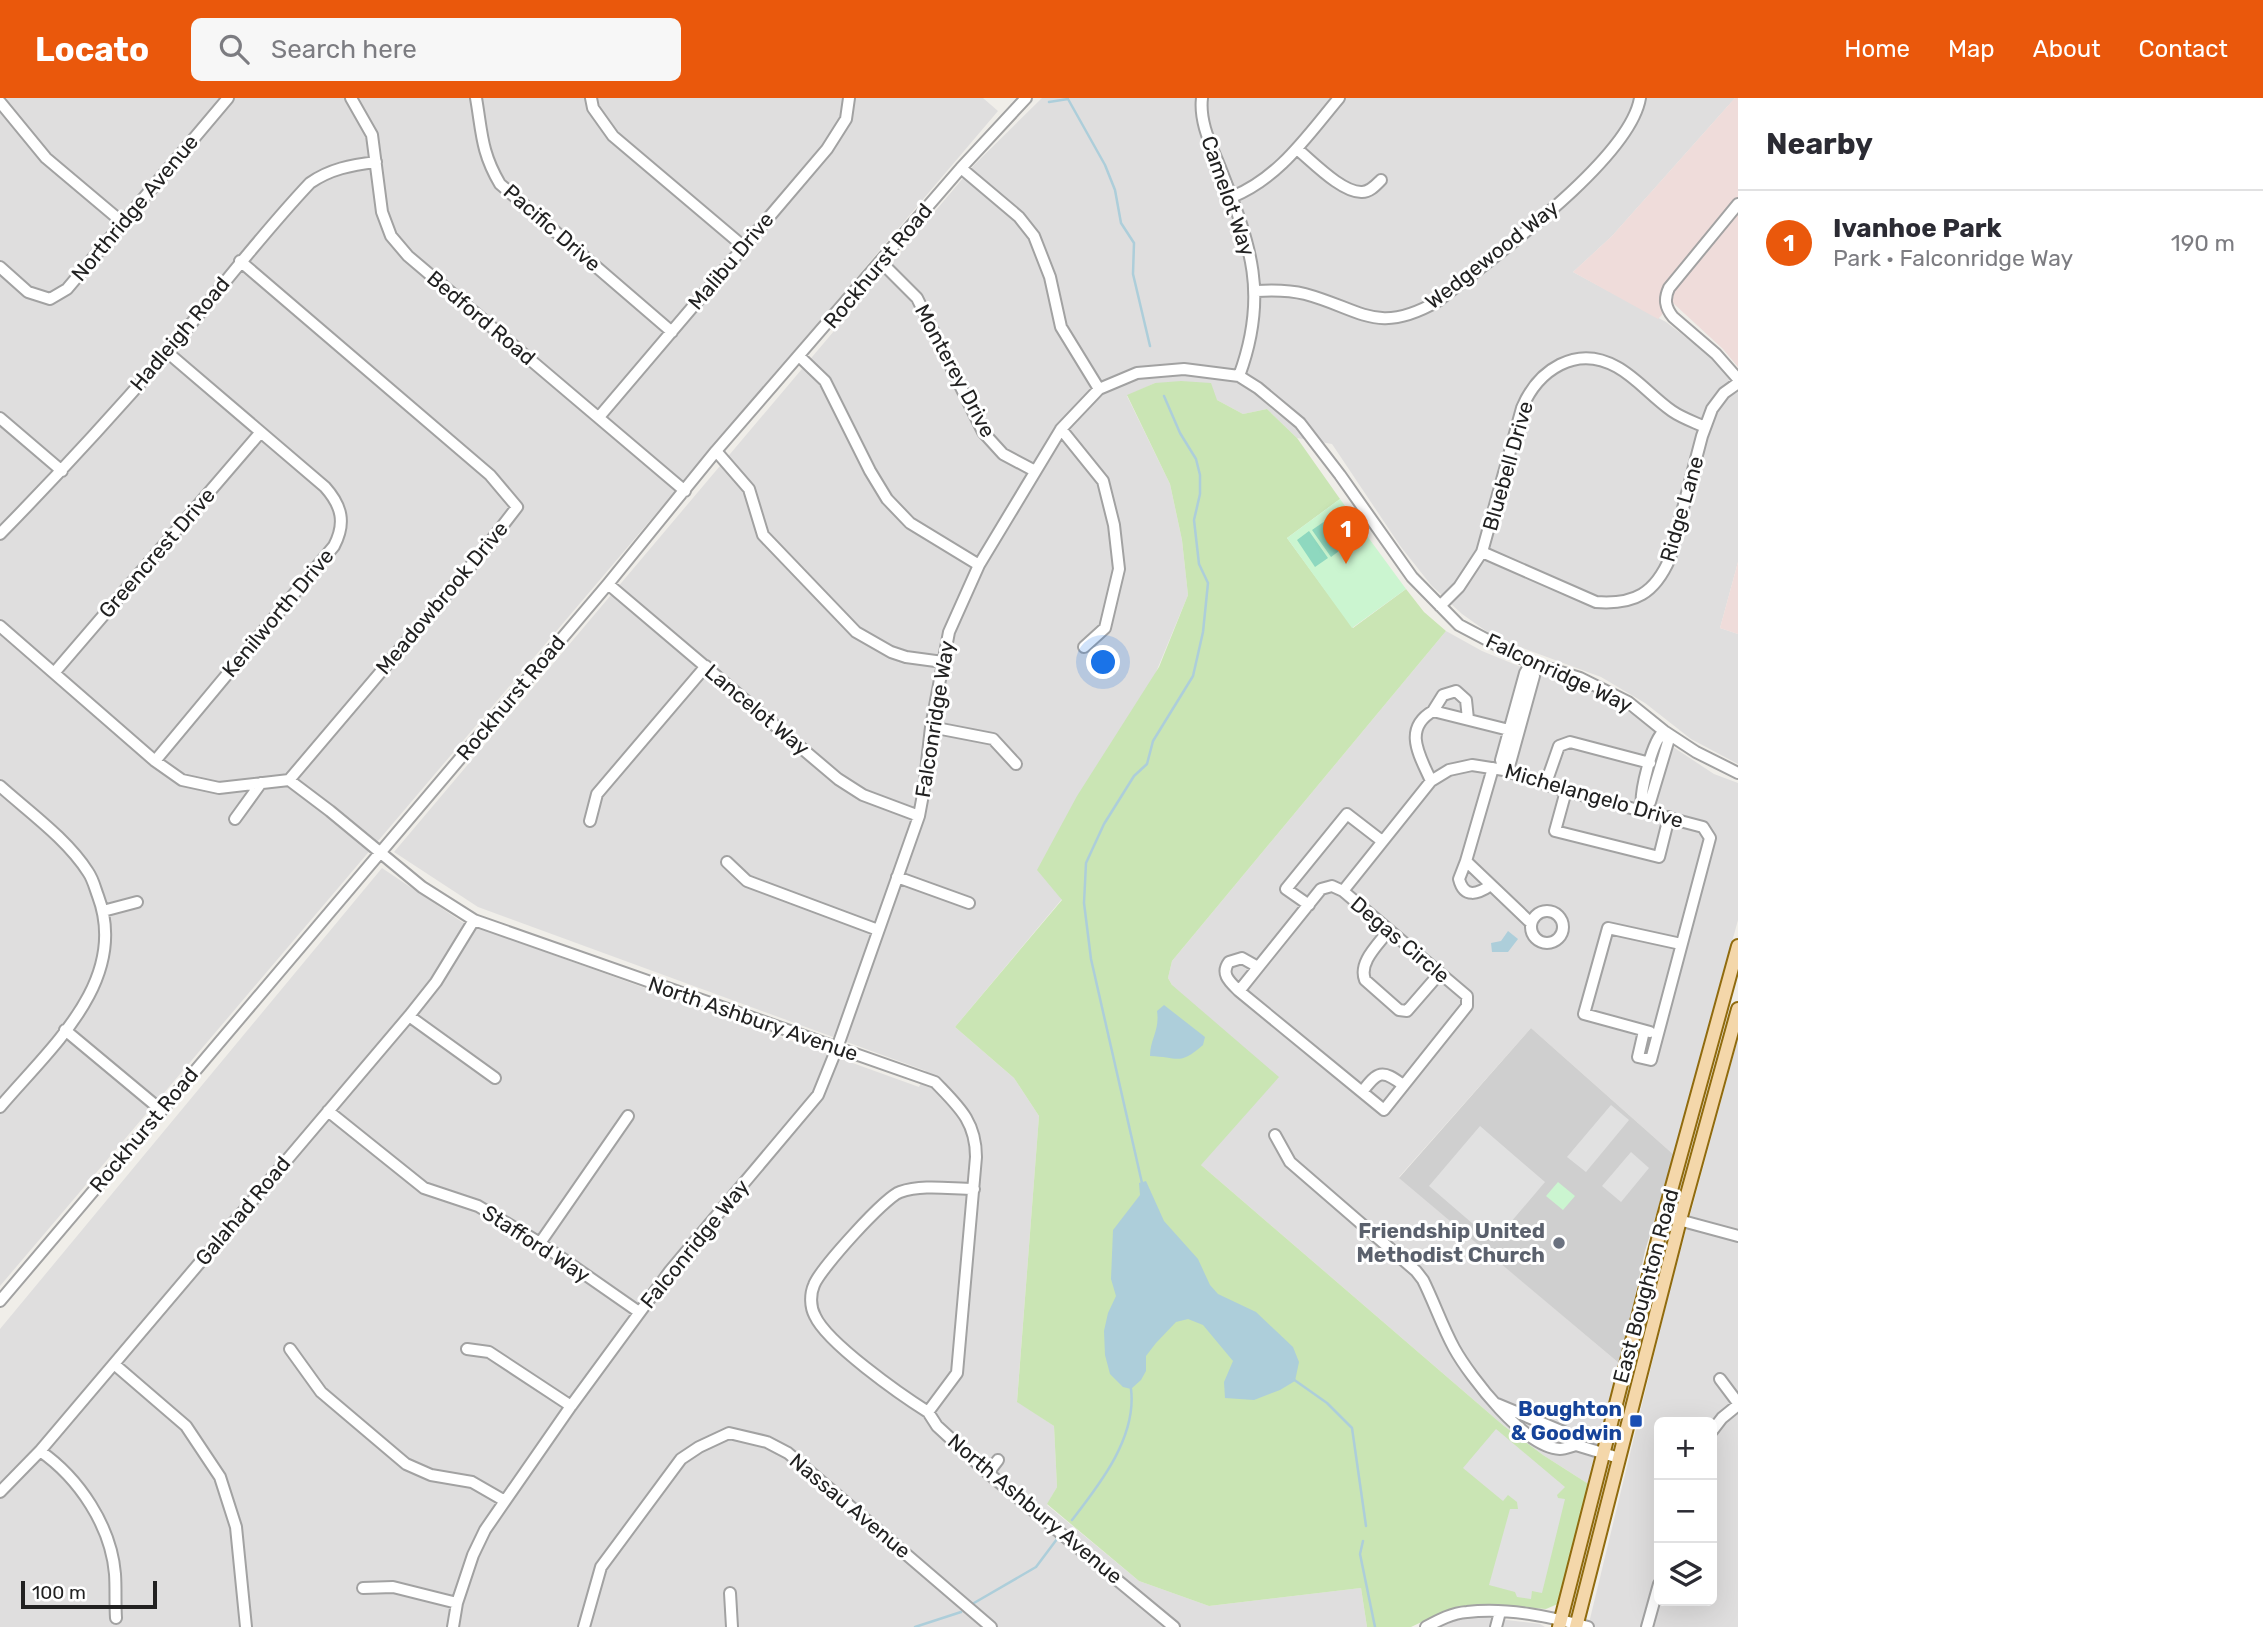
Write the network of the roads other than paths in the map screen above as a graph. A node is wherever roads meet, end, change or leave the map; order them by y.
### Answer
1 (228, 98) edge
2 (476, 98) edge
3 (591, 98) edge
4 (849, 98) edge
5 (1026, 98) edge
6 (1202, 98) edge
7 (1339, 98) edge
8 (1640, 98) edge
9 (353, 99) edge
10 (0, 102) edge
11 (1297, 149) junction
12 (376, 162) junction
13 (961, 168) junction
14 (1381, 180) dead end
15 (1232, 197) junction
16 (1738, 204) edge
17 (122, 222) junction
18 (743, 246) junction
19 (240, 261) junction
20 (881, 262) junction
21 (0, 268) edge
22 (1256, 291) junction
23 (672, 332) junction
24 (167, 352) junction
25 (800, 357) junction
26 (1239, 376) junction
27 (1738, 381) edge
28 (1099, 389) junction
29 (0, 418) edge
30 (599, 418) junction
31 (1705, 427) junction
32 (1061, 429) junction
33 (260, 433) junction
34 (716, 451) junction
35 (62, 471) junction
36 (1035, 471) junction
37 (685, 491) junction
38 (0, 534) edge
39 (1482, 552) junction
40 (979, 565) junction
41 (608, 584) junction
42 (1440, 606) junction
43 (0, 626) edge
44 (1084, 647) dead end
45 (943, 662) junction
46 (1531, 663) junction
47 (706, 666) junction
48 (54, 673) junction
49 (1433, 711) junction
50 (1468, 719) junction
51 (931, 727) junction
52 (1509, 730) junction
53 (1664, 731) junction
54 (155, 761) junction
55 (1650, 763) junction
56 (1016, 764) dead end
57 (1498, 769) junction
58 (1738, 773) edge
59 (289, 780) junction
60 (1431, 781) junction
61 (261, 783) junction
62 (1546, 783) junction
63 (0, 786) edge
64 (1566, 791) junction
65 (1642, 809) junction
66 (919, 816) junction
67 (1670, 817) junction
68 (235, 819) dead end
69 (590, 821) dead end
70 (1382, 841) junction
71 (379, 853) junction
72 (1466, 861) junction
73 (727, 862) dead end
74 (897, 877) junction
75 (1492, 885) junction
76 (1342, 891) junction
77 (137, 902) dead end
78 (969, 903) dead end
79 (1308, 905) junction
80 (103, 911) junction
81 (474, 920) junction
82 (1531, 923) dead end
83 (878, 930) junction
84 (1389, 930) junction
85 (1681, 944) junction
86 (1738, 946) edge
87 (1258, 967) junction
88 (1440, 973) junction
89 (1239, 991) junction
90 (1738, 1009) edge
91 (409, 1016) junction
92 (65, 1030) junction
93 (1644, 1031) junction
94 (1657, 1034) junction
95 (837, 1048) junction
96 (495, 1078) dead end
97 (1404, 1085) junction
98 (1362, 1091) junction
99 (0, 1107) edge
100 (161, 1110) junction
101 (328, 1111) junction
102 (628, 1116) dead end
103 (1275, 1135) dead end
104 (974, 1189) junction
105 (1664, 1216) junction
106 (1679, 1220) junction
107 (1738, 1236) edge
108 (540, 1244) junction
109 (0, 1301) edge
110 (639, 1312) junction
111 (290, 1349) dead end
112 (467, 1349) dead end
113 (114, 1364) junction
114 (1720, 1379) dead end
115 (1496, 1404) junction
116 (1738, 1404) edge
117 (571, 1406) junction
118 (928, 1412) junction
119 (1717, 1424) edge
120 (1576, 1445) junction
121 (40, 1451) junction
122 (1603, 1453) junction
123 (1619, 1458) junction
124 (998, 1460) dead end
125 (988, 1473) junction
126 (0, 1492) edge
127 (505, 1501) junction
128 (363, 1588) dead end
129 (730, 1593) dead end
130 (457, 1602) junction
131 (1654, 1602) edge
132 (1500, 1612) junction
133 (116, 1618) dead end
134 (1560, 1623) edge
135 (1581, 1626) edge
136 (246, 1627) edge
137 (453, 1627) edge
138 (584, 1627) edge
139 (732, 1627) edge
140 (991, 1627) edge
141 (1174, 1627) edge
142 (1426, 1627) edge
143 (1496, 1627) edge
144 (1647, 1627) edge

1 - 17 street, Northridge Avenue
2 - 23 street, Pacific Drive
3 - 18 street
4 - 18 street, Malibu Drive
5 - 13 street, Rockhurst Road
6 - 15 street, Camelot Way
7 - 11 street
8 - 22 street, Wedgewood Way
9 - 12 street, Bedford Road
10 - 17 street
11 - 14 street
11 - 15 street
12 - 19 street, Hadleigh Road
12 - 30 street, Bedford Road
13 - 20 street, Rockhurst Road
13 - 28 street
15 - 22 street, Camelot Way
16 - 27 street
17 - 21 street, Northridge Avenue
18 - 23 street, Malibu Drive
19 - 24 street, Hadleigh Road
19 - 59 street, Meadowbrook Drive
20 - 25 street, Rockhurst Road
20 - 36 street, Monterey Drive
22 - 26 street, Camelot Way
23 - 30 street, Malibu Drive
24 - 33 street, Kenilworth Drive
24 - 35 street, Hadleigh Road
25 - 34 street, Rockhurst Road
25 - 40 street
26 - 28 street, Falconridge Way
26 - 42 street, Falconridge Way
27 - 31 street, Ridge Lane
28 - 32 street, Falconridge Way
29 - 35 street
30 - 37 street, Bedford Road
31 - 39 street, Ridge Lane
31 - 39 street, Bluebell Drive
32 - 36 street, Falconridge Way
32 - 44 street
33 - 48 street, Greencrest Drive
33 - 54 street, Kenilworth Drive
34 - 37 street, Rockhurst Road
34 - 45 street
35 - 38 street, Hadleigh Road
36 - 40 street, Falconridge Way
37 - 41 street, Rockhurst Road
39 - 42 street, Bluebell Drive
40 - 45 street, Falconridge Way
41 - 47 street, Lancelot Way
41 - 71 street, Rockhurst Road
42 - 46 street, Falconridge Way
43 - 48 street
45 - 51 street, Falconridge Way
46 - 52 street
46 - 53 street, Falconridge Way
46 - 57 street
47 - 66 street, Lancelot Way
47 - 69 street
48 - 54 street
49 - 50 street
49 - 50 street
49 - 60 street
50 - 52 street
51 - 56 street
51 - 66 street, Falconridge Way
52 - 57 street
53 - 55 street
53 - 58 street, Falconridge Way
53 - 65 street
54 - 61 street
55 - 62 street
55 - 65 street
57 - 60 street, Michelangelo Drive
57 - 62 street, Michelangelo Drive
57 - 72 street
59 - 61 street
59 - 71 street, North Ashbury Avenue
60 - 70 street, Michelangelo Drive
61 - 68 street
62 - 64 street, Michelangelo Drive
63 - 80 street
64 - 65 street, Michelangelo Drive
64 - 67 street
65 - 67 street, Michelangelo Drive
66 - 74 street, Falconridge Way
67 - 85 street, Michelangelo Drive
70 - 76 street, Michelangelo Drive
70 - 79 street
71 - 81 street, North Ashbury Avenue
71 - 100 street, Rockhurst Road
72 - 75 street
72 - 75 street
73 - 83 street
74 - 78 street
74 - 83 street, Falconridge Way
75 - 82 street
76 - 79 street, Degas Circle
76 - 84 street, Degas Circle
77 - 80 street
79 - 87 street, Degas Circle
80 - 92 street
81 - 91 street, Galahad Road
81 - 95 street, North Ashbury Avenue
83 - 95 street, Falconridge Way
84 - 88 street, Degas Circle
84 - 88 street
85 - 93 street
85 - 94 street, Michelangelo Drive
86 - 105 main road, East Boughton Road
87 - 89 street, Degas Circle
87 - 89 street
88 - 97 street, Degas Circle
89 - 98 street, Degas Circle
90 - 106 main road, East Boughton Road
91 - 96 street
91 - 101 street, Galahad Road
92 - 99 street
92 - 100 street
93 - 94 street
93 - 94 street, Michelangelo Drive
95 - 104 street, North Ashbury Avenue
95 - 110 street, Falconridge Way
97 - 98 street
97 - 98 street, Degas Circle
100 - 109 street, Rockhurst Road
101 - 108 street, Stafford Way
101 - 113 street, Galahad Road
102 - 108 street
103 - 115 street
104 - 118 street, North Ashbury Avenue
104 - 118 street
105 - 106 street
105 - 122 main road, East Boughton Road
106 - 107 street
106 - 123 main road, East Boughton Road
108 - 110 street, Stafford Way
110 - 117 street, Falconridge Way
111 - 127 street
112 - 117 street
113 - 121 street, Galahad Road
113 - 136 street
114 - 116 street
115 - 120 street
115 - 120 street
116 - 119 street
117 - 127 street, Falconridge Way
118 - 125 street, North Ashbury Avenue
120 - 122 street
121 - 126 street, Galahad Road
121 - 133 street
122 - 123 street
122 - 134 main road, East Boughton Road
123 - 135 main road, East Boughton Road
124 - 125 street
125 - 141 street, North Ashbury Avenue
127 - 130 street, Falconridge Way
128 - 130 street
129 - 139 street
130 - 137 street, Falconridge Way
131 - 144 street
132 - 134 street
132 - 142 street
132 - 143 street
134 - 135 street
138 - 140 street, Nassau Avenue

